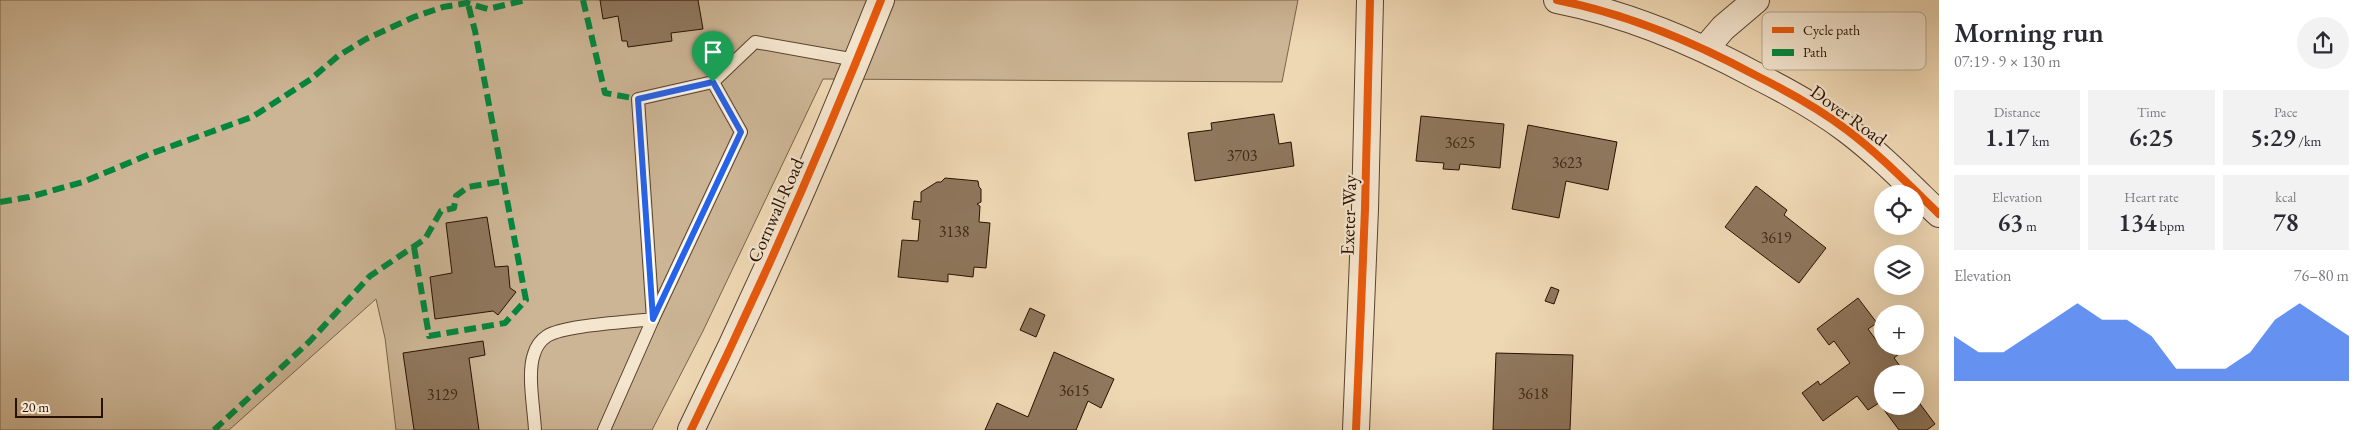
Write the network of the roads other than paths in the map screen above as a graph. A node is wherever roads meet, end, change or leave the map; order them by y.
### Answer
1 (881, 0) edge
2 (1370, 0) edge
3 (1557, 0) edge
4 (1756, 0) edge
5 (1705, 48) junction
6 (856, 60) junction
7 (713, 82) junction
8 (1939, 214) edge
9 (653, 319) junction
10 (534, 430) edge
11 (604, 430) edge
12 (691, 430) edge
13 (1356, 430) edge

1 - 6 street, Cornwall Road
2 - 13 street, Exeter Way
3 - 5 street, Dover Road
4 - 5 street
5 - 8 street, Dover Road
6 - 7 lane
6 - 12 street, Cornwall Road
7 - 9 lane
7 - 9 lane
9 - 10 lane
9 - 11 lane

